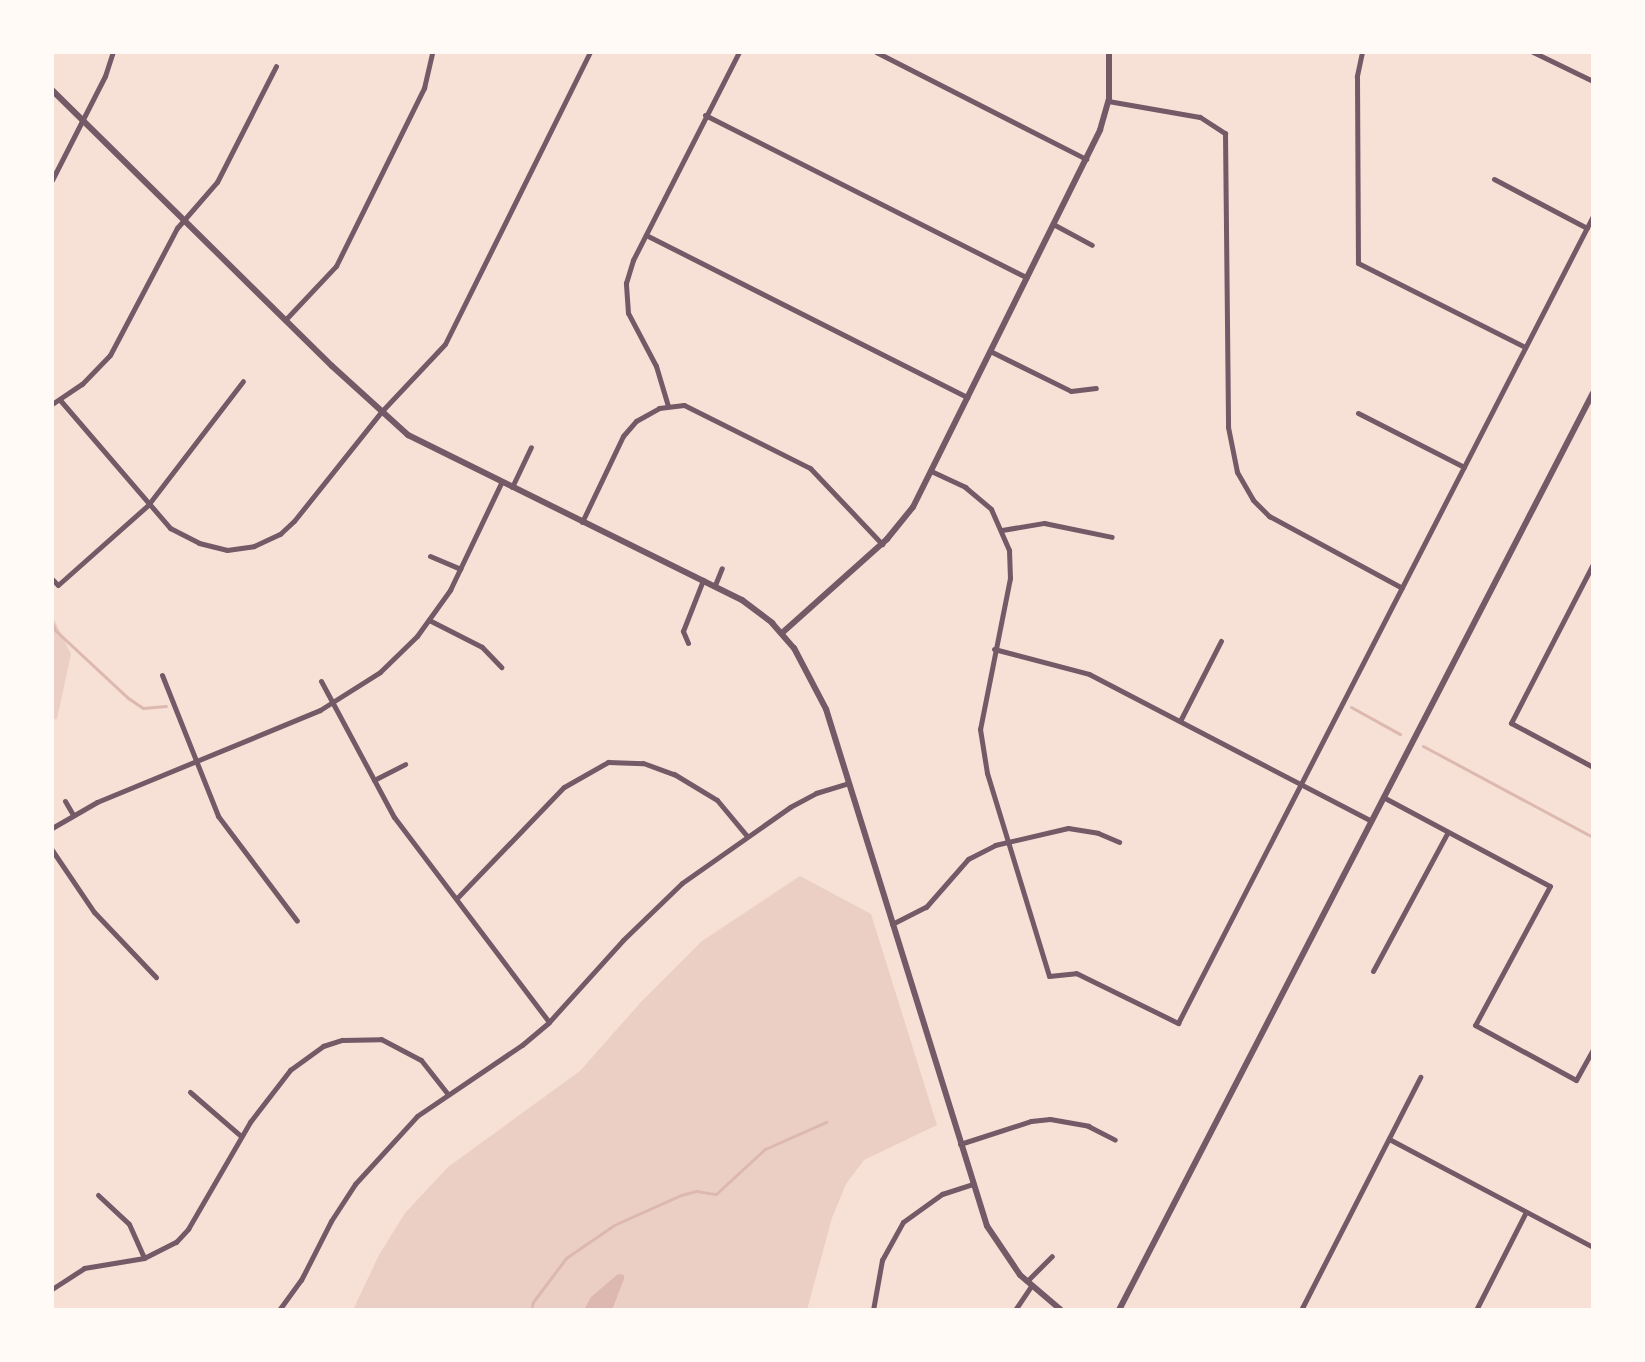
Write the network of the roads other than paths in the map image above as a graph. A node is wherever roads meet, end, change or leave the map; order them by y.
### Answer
1 (113, 52) edge
2 (432, 52) edge
3 (590, 52) edge
4 (739, 52) edge
5 (876, 52) edge
6 (1109, 52) edge
7 (1362, 52) edge
8 (1533, 52) edge
9 (276, 66) dead end
10 (1593, 81) edge
11 (52, 90) edge
12 (1108, 101) junction
13 (705, 115) junction
14 (83, 119) junction
15 (1086, 159) junction
16 (1494, 179) dead end
17 (52, 180) edge
18 (1593, 216) edge
19 (185, 219) junction
20 (1053, 224) junction
21 (1587, 228) junction
22 (646, 235) junction
23 (1092, 245) dead end
24 (1026, 277) junction
25 (286, 319) junction
26 (1525, 347) junction
27 (990, 351) junction
28 (243, 381) dead end
29 (1096, 388) dead end
30 (967, 397) junction
31 (1592, 398) edge
32 (60, 400) junction
33 (52, 404) edge
34 (668, 406) junction
35 (381, 412) junction
36 (1358, 413) dead end
37 (531, 447) dead end
38 (1464, 467) junction
39 (931, 471) junction
40 (501, 483) junction
41 (512, 488) junction
42 (148, 505) junction
43 (582, 522) junction
44 (1002, 530) junction
45 (1112, 537) dead end
46 (882, 544) junction
47 (430, 556) dead end
48 (1593, 564) edge
49 (722, 568) dead end
50 (460, 569) junction
51 (52, 579) edge
52 (703, 580) junction
53 (715, 585) junction
54 (1402, 588) junction
55 (429, 620) junction
56 (782, 633) junction
57 (1221, 641) dead end
58 (688, 643) dead end
59 (994, 649) junction
60 (501, 667) dead end
61 (162, 675) dead end
62 (321, 681) dead end
63 (334, 702) junction
64 (1180, 721) junction
65 (196, 761) junction
66 (405, 764) dead end
67 (1593, 767) edge
68 (374, 780) junction
69 (1301, 782) junction
70 (849, 783) junction
71 (1383, 797) junction
72 (65, 801) dead end
73 (73, 815) junction
74 (1371, 821) junction
75 (52, 828) edge
76 (1448, 832) junction
77 (747, 836) junction
78 (1008, 840) junction
79 (1119, 842) dead end
80 (52, 850) edge
81 (457, 898) junction
82 (297, 921) dead end
83 (892, 924) junction
84 (1373, 971) dead end
85 (156, 977) dead end
86 (549, 1022) junction
87 (1593, 1049) edge
88 (1420, 1077) dead end
89 (190, 1092) dead end
90 (447, 1093) junction
91 (241, 1136) junction
92 (1389, 1139) junction
93 (1115, 1140) dead end
94 (959, 1144) junction
95 (972, 1184) junction
96 (98, 1195) dead end
97 (1526, 1212) junction
98 (1593, 1247) edge
99 (1052, 1256) dead end
100 (144, 1258) junction
101 (1028, 1284) junction
102 (52, 1289) edge
103 (279, 1310) edge
104 (873, 1310) edge
105 (1015, 1310) edge
106 (1061, 1310) edge
107 (1119, 1310) edge
108 (1301, 1310) edge
109 (1476, 1310) edge

1 - 14 street
2 - 25 street
3 - 35 street
4 - 13 street
5 - 15 street
6 - 12 street
7 - 26 street
8 - 10 street
9 - 19 street
11 - 14 street
12 - 15 street
12 - 54 street
13 - 22 street
13 - 24 street
14 - 17 street
14 - 19 street
15 - 20 street
16 - 21 street
18 - 21 street
19 - 25 street
19 - 32 street
20 - 23 street
20 - 24 street
21 - 26 street
22 - 30 street
22 - 34 street
24 - 27 street
25 - 35 street
26 - 38 street
27 - 29 street
27 - 30 street
28 - 42 street
30 - 39 street
31 - 71 street
32 - 33 street
32 - 42 street
34 - 43 street
34 - 46 street
35 - 40 street
35 - 42 street
36 - 38 street
37 - 41 street
38 - 54 street
39 - 44 street
39 - 46 street
40 - 41 street
40 - 50 street
41 - 43 street
42 - 51 street
43 - 52 street
44 - 45 street
44 - 59 street
46 - 56 street
47 - 50 street
48 - 67 street
49 - 53 street
50 - 55 street
52 - 53 street
52 - 58 street
53 - 56 street
54 - 69 street
55 - 60 street
55 - 63 street
56 - 70 street
57 - 64 street
59 - 64 street
59 - 78 street
61 - 65 street
62 - 63 street
63 - 65 street
63 - 68 street
64 - 69 street
65 - 73 street
65 - 82 street
66 - 68 street
68 - 81 street
69 - 74 street
69 - 78 street
70 - 77 street
70 - 83 street
71 - 74 street
71 - 76 street
72 - 73 street
73 - 75 street
74 - 107 street
76 - 84 street
76 - 87 street
77 - 81 street
77 - 86 street
78 - 79 street
78 - 83 street
80 - 85 street
81 - 86 street
83 - 94 street
86 - 90 street
88 - 92 street
89 - 91 street
90 - 91 street
90 - 103 street
91 - 100 street
92 - 97 street
92 - 108 street
93 - 94 street
94 - 95 street
95 - 101 street
95 - 104 street
96 - 100 street
97 - 98 street
97 - 109 street
99 - 101 street
100 - 102 street
101 - 105 street
101 - 106 street

